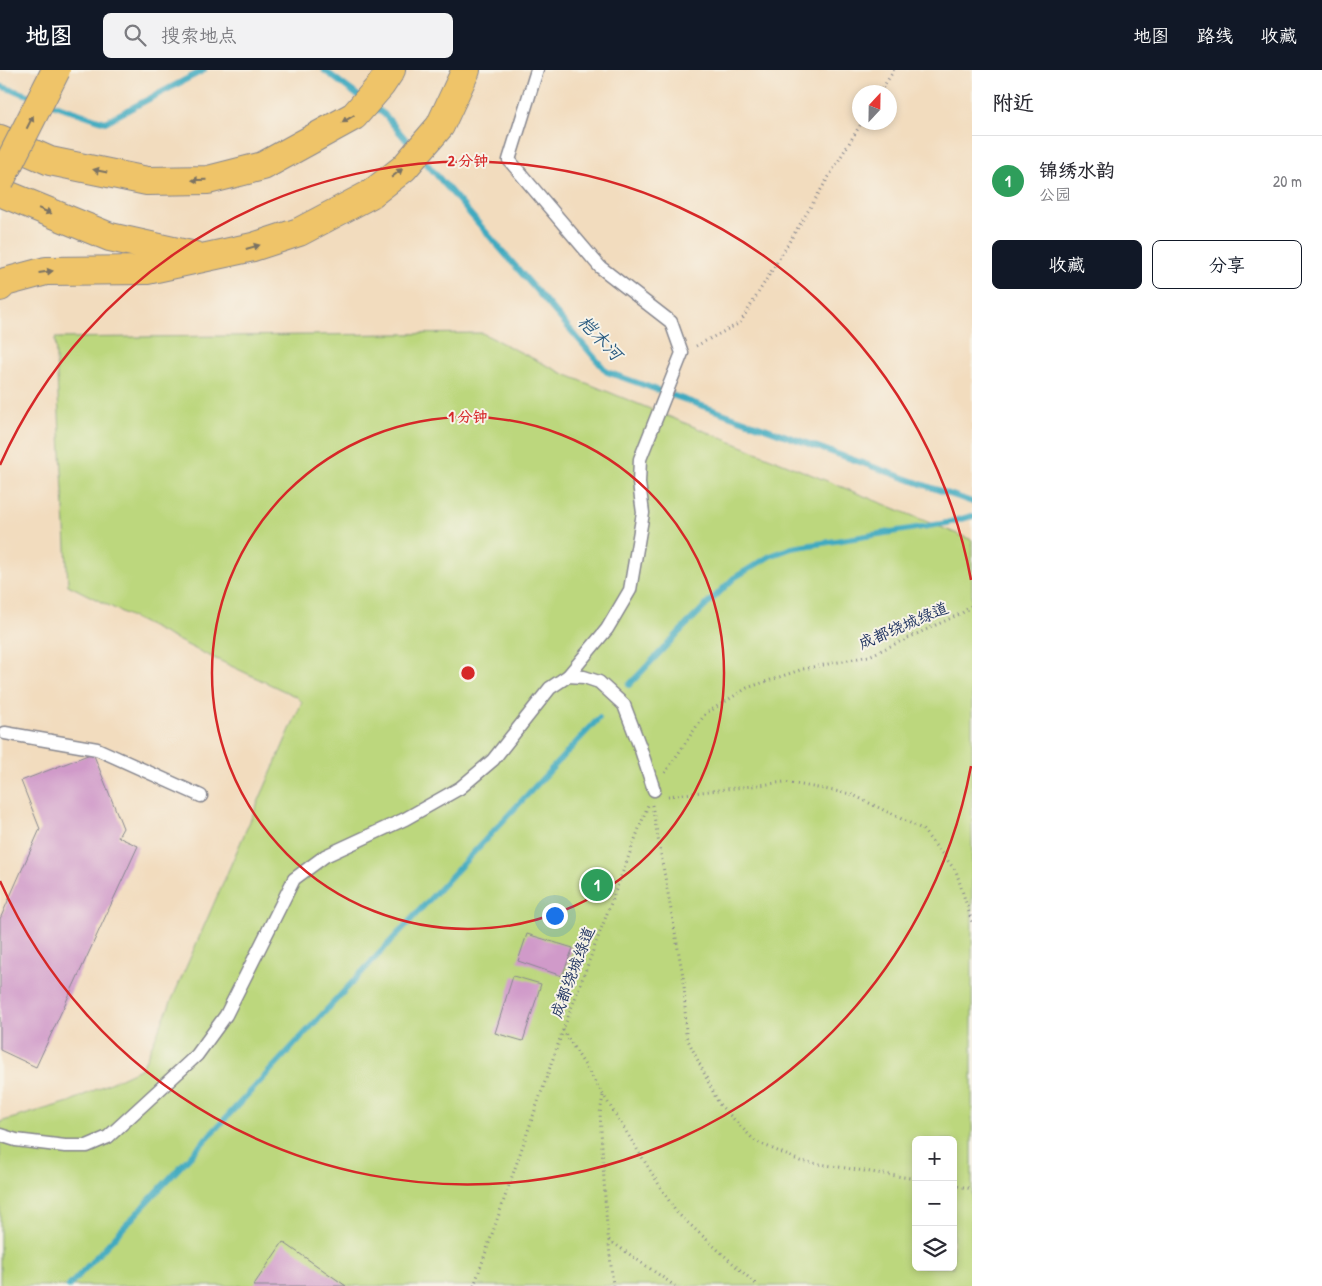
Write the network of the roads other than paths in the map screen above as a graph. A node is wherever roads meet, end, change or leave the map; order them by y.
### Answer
1 (56, 70) edge
2 (466, 70) edge
3 (537, 70) edge
4 (386, 75) edge
5 (0, 139) edge
6 (0, 181) edge
7 (0, 192) edge
8 (206, 258) junction
9 (0, 287) edge
10 (568, 676) junction
11 (2, 736) edge
12 (652, 794) road end
13 (200, 796) dead end
14 (0, 1135) edge

6 -> 1 highway, bridge
8 -> 2 highway
3 - 10 lane
4 -> 5 highway
7 -> 8 highway
9 -> 8 highway
10 - 12 lane
10 - 14 lane
11 - 13 lane

